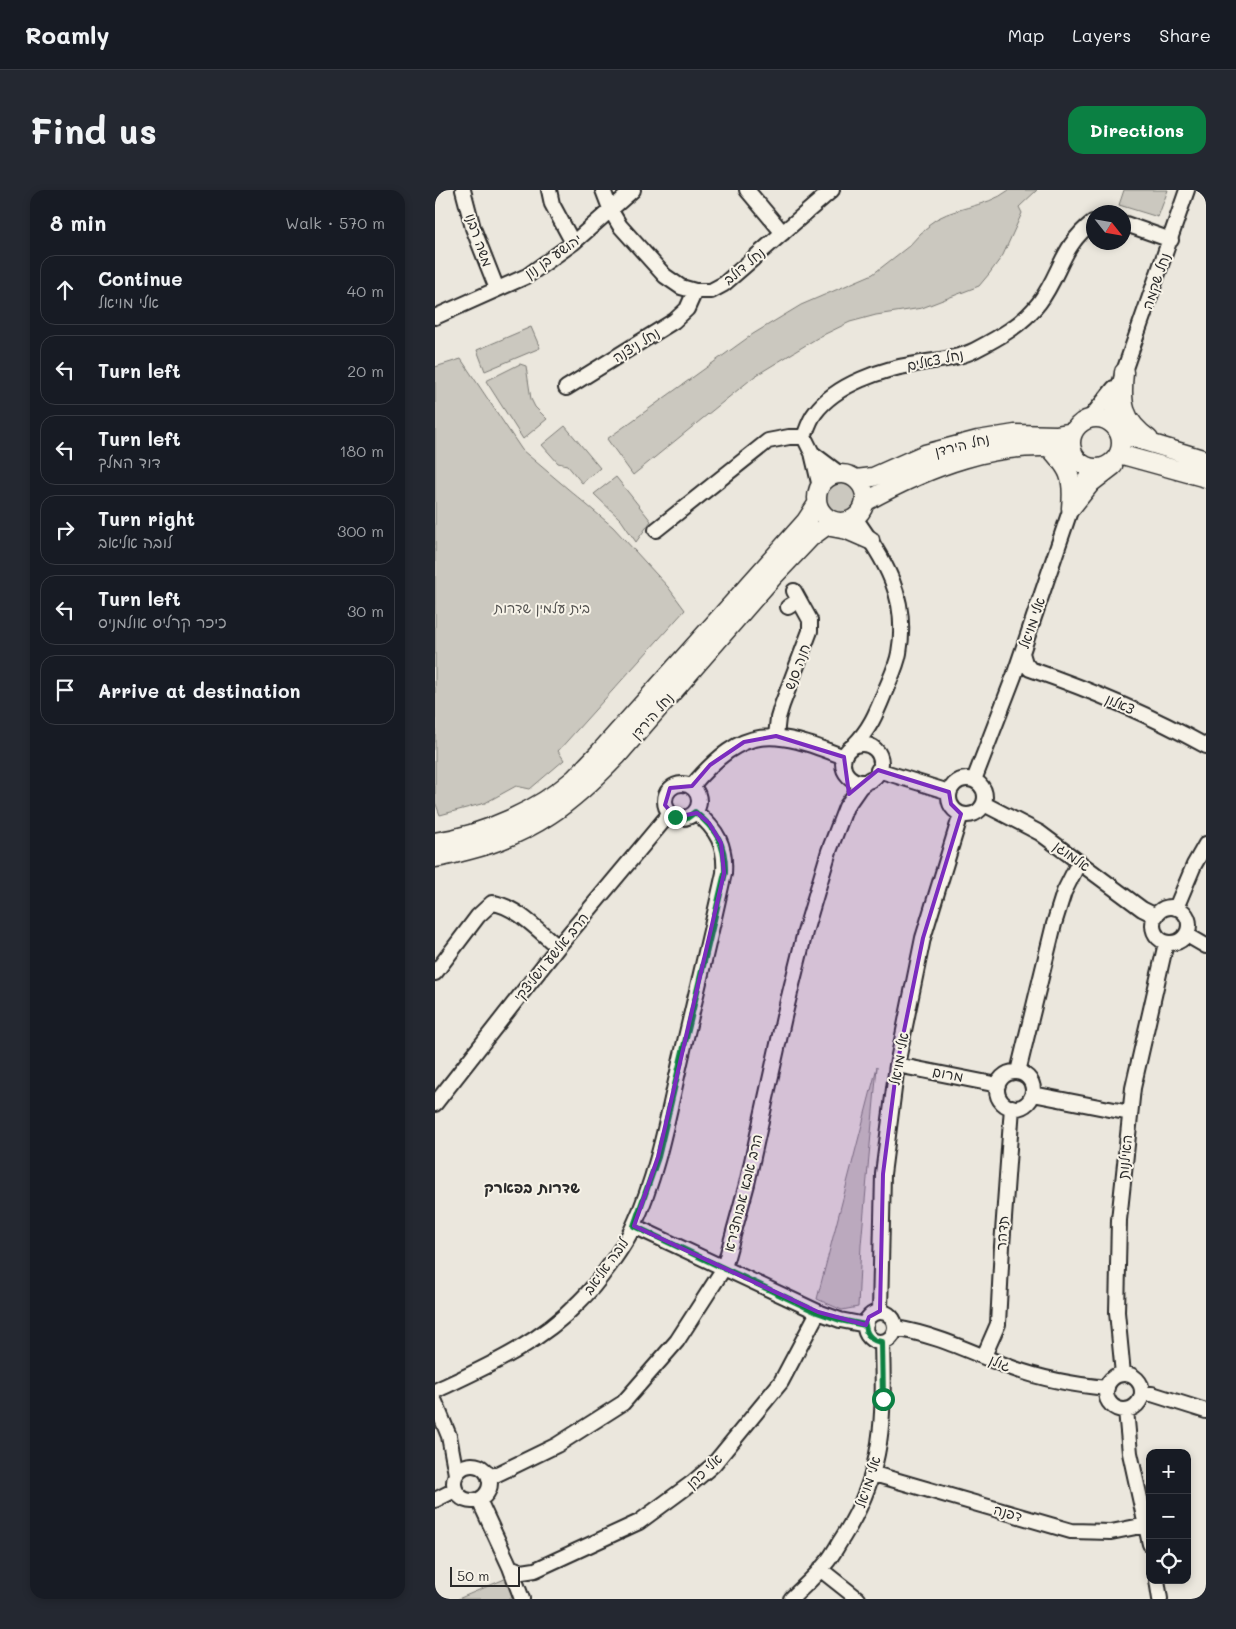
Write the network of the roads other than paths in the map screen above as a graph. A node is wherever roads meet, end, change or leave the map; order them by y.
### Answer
1 (463, 190) edge
2 (549, 190) edge
3 (603, 190) edge
4 (633, 190) edge
5 (747, 190) edge
6 (833, 190) edge
7 (1187, 190) edge
8 (611, 211) junction
9 (1131, 226) edge
10 (1086, 228) edge
11 (783, 233) junction
12 (1171, 240) junction
13 (573, 244) junction
14 (497, 289) junction
15 (695, 291) junction
16 (435, 317) edge
17 (1123, 372) junction
18 (566, 388) dead end
19 (1090, 418) junction
20 (1118, 430) junction
21 (804, 437) junction
22 (1073, 440) junction
23 (1157, 445) junction
24 (1048, 446) junction
25 (812, 453) junction
26 (1119, 454) junction
27 (1139, 459) junction
28 (1206, 460) edge
29 (1091, 467) junction
30 (848, 476) junction
31 (1206, 478) edge
32 (819, 495) junction
33 (868, 500) junction
34 (1071, 508) junction
35 (855, 518) junction
36 (829, 524) junction
37 (656, 530) dead end
38 (870, 540) junction
39 (794, 599) dead end
40 (1022, 653) junction
41 (1030, 669) junction
42 (1014, 676) junction
43 (877, 712) junction
44 (776, 736) junction
45 (854, 745) junction
46 (1206, 746) edge
47 (879, 754) junction
48 (844, 762) junction
49 (874, 775) junction
50 (974, 780) junction
51 (692, 786) junction
52 (949, 792) junction
53 (984, 804) junction
54 (846, 807) junction
55 (695, 812) junction
56 (670, 813) junction
57 (961, 814) junction
58 (435, 842) edge
59 (1206, 844) edge
60 (435, 858) edge
61 (1079, 862) junction
62 (1176, 908) junction
63 (1156, 916) junction
64 (1187, 935) junction
65 (1166, 943) junction
66 (1206, 946) edge
67 (557, 947) junction
68 (435, 973) edge
69 (897, 1065) junction
70 (1018, 1072) junction
71 (998, 1085) junction
72 (1033, 1094) junction
73 (435, 1104) edge
74 (1013, 1108) junction
75 (1130, 1113) junction
76 (634, 1226) junction
77 (724, 1268) junction
78 (880, 1311) junction
79 (817, 1312) junction
80 (865, 1325) junction
81 (895, 1328) junction
82 (882, 1342) junction
83 (984, 1356) junction
84 (1123, 1374) junction
85 (1107, 1388) junction
86 (435, 1391) edge
87 (1142, 1394) junction
88 (435, 1402) edge
89 (1126, 1410) junction
90 (1206, 1411) edge
91 (449, 1436) junction
92 (474, 1465) junction
93 (456, 1474) junction
94 (874, 1474) junction
95 (489, 1478) junction
96 (455, 1490) junction
97 (435, 1500) edge
98 (479, 1500) junction
99 (1146, 1525) joint
100 (510, 1567) junction
101 (820, 1569) junction
102 (535, 1570) junction
103 (1158, 1584) edge
104 (522, 1598) edge
105 (791, 1599) edge
106 (859, 1599) edge
107 (1160, 1599) edge

1 - 14 street, משה רבנו
2 - 13 street
3 - 8 street
4 - 8 street, יהושע בן נון
5 - 11 street
6 - 11 street, נחל דולב
7 - 12 street, נחל שקמה
8 - 13 street, יהושע בן נון
8 - 15 street
9 - 12 street
10 - 21 street, נחל צאלים
11 - 15 street, נחל דולב
12 - 17 street, נחל שקמה
13 - 14 street, יהושע בן נון
14 - 16 street, יהושע בן נון
15 - 18 street, נחל ניצנה
17 - 19 street, נחל שקמה
17 - 20 street, נחל שקמה
17 - 23 main road
19 - 20 main road
19 - 22 main road
20 - 23 main road
20 - 26 main road
21 - 25 street
21 - 37 street
22 - 24 main road, נחל הירדן
22 - 29 main road
22 - 30 main road, נחל הירדן
23 - 28 main road
24 - 33 main road, נחל הירדן
24 - 34 main road
25 - 30 street
25 - 32 street
26 - 27 main road
26 - 29 main road
27 - 31 main road
27 - 34 main road
29 - 34 street, אלי מויאל
30 - 32 main road
30 - 33 main road
32 - 36 main road
32 - 58 main road, נחל הירדן
33 - 35 main road
33 - 38 main road
34 - 40 street, אלי מויאל
35 - 36 main road
35 - 38 street
36 - 38 main road
36 - 60 main road, נחל הירדן
38 - 43 street
39 - 44 street, חנה סנש
40 - 41 street
40 - 42 street, אלי מויאל
41 - 42 street
41 - 46 street, צאלון
42 - 50 street, אלי מויאל
43 - 45 street
43 - 47 street
44 - 48 street
44 - 51 street
45 - 47 street
45 - 48 street
47 - 49 street
48 - 49 street
48 - 54 street, הרב אבא אבוחצירא
49 - 52 street
49 - 54 street, הרב אבא אבוחצירא
50 - 52 street
50 - 53 street
51 - 55 street
51 - 56 street
52 - 57 street
53 - 57 street
53 - 61 street, אלמוגן
54 - 77 street, הרב אבא אבוחצירא
55 - 56 street
55 - 76 street, לובה אליאב
56 - 67 street, הרב אלישע וישליצקי
57 - 69 street, אלי מויאל
59 - 62 street
61 - 63 street, אלמוגן
61 - 70 street
62 - 63 street
62 - 64 street
63 - 65 street
64 - 65 street
64 - 66 street
65 - 75 street, האילנות
67 - 68 street
67 - 73 street, הרב אלישע וישליצקי
69 - 71 street, מרום
69 - 78 street, אלי מויאל
70 - 71 street
70 - 72 street
71 - 74 street
72 - 74 street
72 - 75 street
74 - 83 street, תדהר
75 - 84 street, האילנות
76 - 77 street
76 - 86 street, לובה אליאב
77 - 79 street
77 - 95 street, הרב אבא אבוחצירא
78 - 80 street
78 - 81 street
79 - 80 street
79 - 102 street, אלי כהן
80 - 82 street
81 - 82 street
81 - 83 street, גולן
82 - 94 street, אלי מויאל
83 - 85 street, גולן
84 - 85 street
84 - 87 street
85 - 89 street
87 - 89 street
87 - 90 street
88 - 91 street
89 - 99 street
91 - 92 street
91 - 93 street
92 - 93 street
92 - 95 street
93 - 96 street
94 - 99 street, דפנה
94 - 101 street, אלי מויאל
95 - 98 street
96 - 97 street
96 - 98 street
98 - 100 street
100 - 102 street
100 - 104 street
101 - 105 street, אלי מויאל
101 - 106 street
102 - 104 street
103 - 107 street

